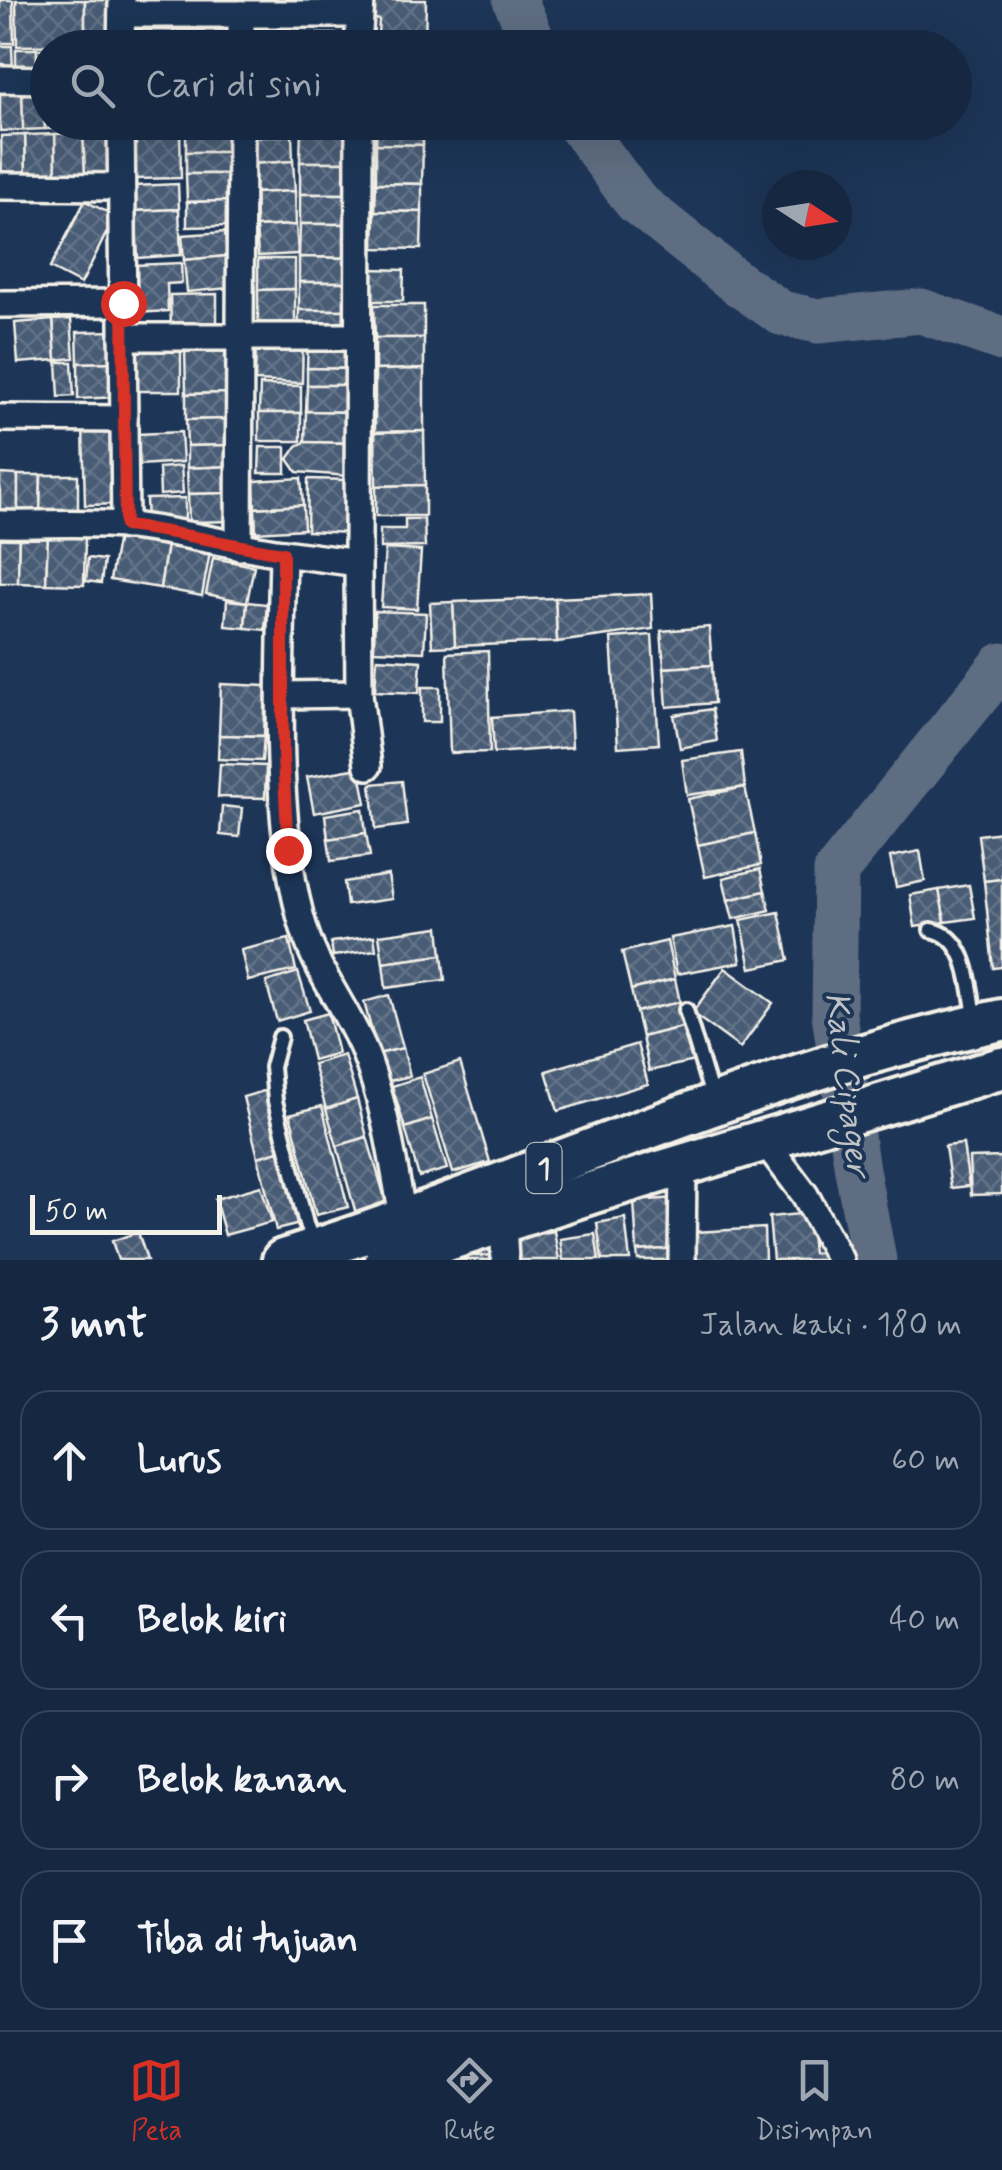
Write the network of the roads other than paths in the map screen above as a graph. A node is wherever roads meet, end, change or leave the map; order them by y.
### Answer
1 (122, 7) edge
2 (160, 7) edge
3 (360, 7) edge
4 (241, 14) junction
5 (241, 30) edge
6 (0, 78) edge
7 (30, 79) edge
8 (120, 140) edge
9 (241, 140) edge
10 (359, 140) edge
11 (0, 186) edge
12 (121, 187) junction
13 (123, 303) junction
14 (0, 304) edge
15 (240, 336) junction
16 (123, 337) junction
17 (358, 338) junction
18 (0, 418) edge
19 (124, 419) junction
20 (0, 524) edge
21 (125, 526) junction
22 (239, 547) junction
23 (283, 553) junction
24 (358, 563) junction
25 (359, 694) junction
26 (282, 695) junction
27 (368, 766) dead end
28 (931, 930) dead end
29 (686, 1010) dead end
30 (989, 1023) edge
31 (280, 1037) dead end
32 (1002, 1068) edge
33 (714, 1103) junction
34 (766, 1142) junction
35 (683, 1165) junction
36 (563, 1182) junction
37 (504, 1242) edge
38 (388, 1245) edge
39 (300, 1255) edge
40 (682, 1260) edge
41 (840, 1260) edge

1 - 2 street
2 - 4 street
3 - 4 street
4 - 5 street
6 - 7 street
8 - 12 street
9 - 15 street
10 - 17 street
11 - 12 street
12 - 13 street
13 - 14 street
13 - 16 street
15 - 16 street
15 - 17 street
15 - 22 street
16 - 19 street
17 - 24 street
18 - 19 street
19 - 21 street
20 - 21 street
21 - 22 street
22 - 23 street
23 - 24 street
23 - 26 street
24 - 25 street
25 - 26 street
25 - 27 street
26 - 38 street
28 - 30 lane
29 - 33 lane
30 - 33 highway, 1
31 - 39 lane
32 - 34 highway, 1
33 - 36 highway, 1
34 - 35 highway, 1
34 - 41 street
35 - 36 highway, 1
35 - 40 street
36 - 37 highway, 1
36 - 38 highway, 1
37 - 38 highway, 1
38 - 39 highway, 1

